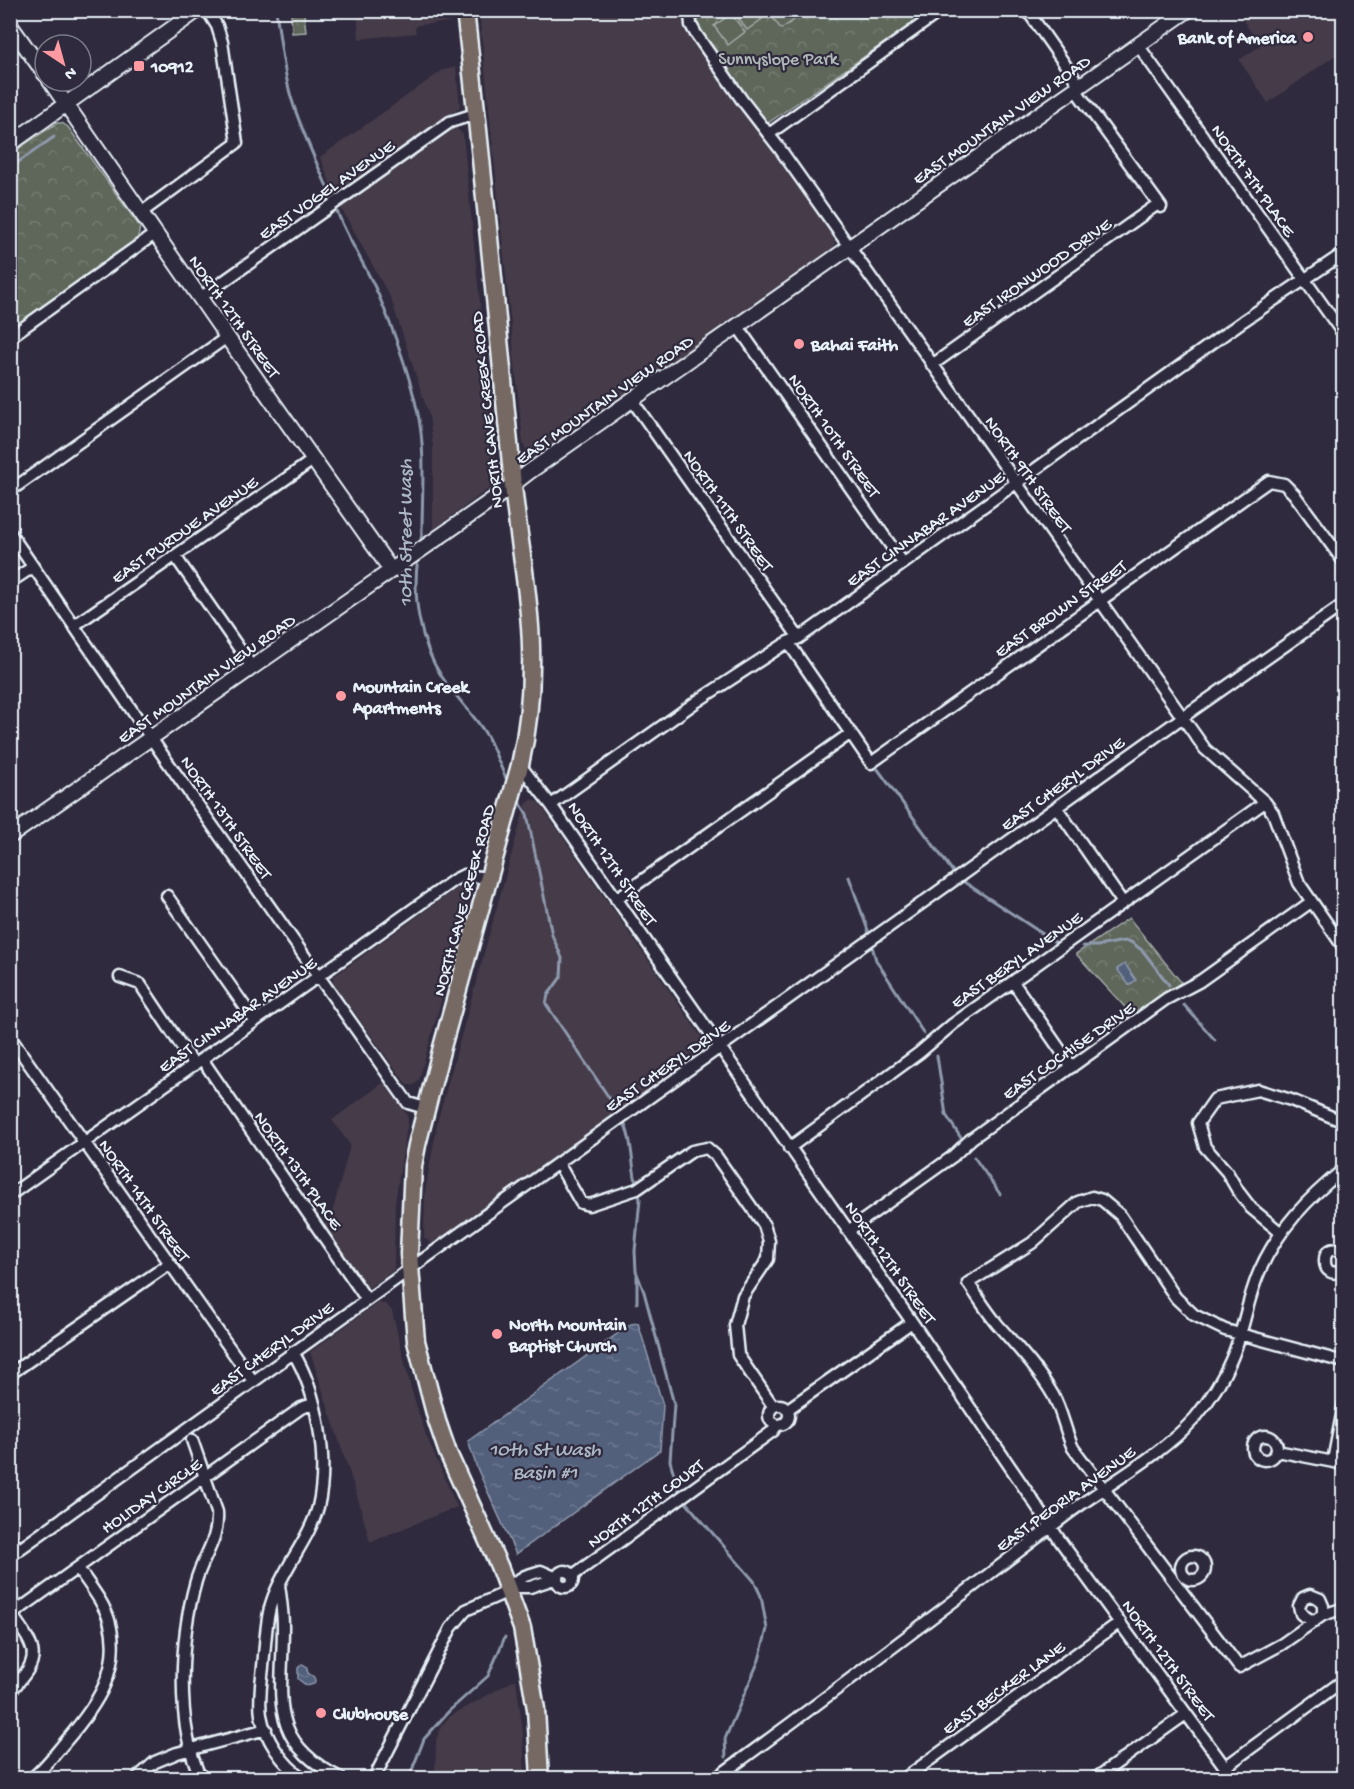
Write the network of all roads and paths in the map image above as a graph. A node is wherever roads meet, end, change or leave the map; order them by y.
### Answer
1 (198, 10) edge
2 (207, 10) edge
3 (465, 10) edge
4 (942, 10) edge
5 (1027, 10) edge
6 (1188, 10) edge
7 (691, 12) edge
8 (10, 25) edge
9 (1138, 45) junction
10 (33, 57) edge
11 (1077, 87) junction
12 (58, 93) edge
13 (66, 104) junction
14 (475, 114) junction
15 (769, 134) junction
16 (10, 144) edge
17 (142, 212) junction
18 (156, 233) junction
19 (850, 248) junction
20 (1344, 253) edge
21 (1305, 280) junction
22 (200, 298) junction
23 (738, 327) junction
24 (1344, 335) edge
25 (10, 337) edge
26 (227, 337) junction
27 (932, 365) junction
28 (632, 400) junction
29 (313, 460) junction
30 (1016, 483) junction
31 (513, 485) junction
32 (10, 491) edge
33 (10, 533) edge
34 (176, 556) junction
35 (1344, 562) edge
36 (903, 563) junction
37 (33, 567) junction
38 (391, 570) junction
39 (10, 582) edge
40 (1099, 600) junction
41 (1344, 604) edge
42 (75, 626) junction
43 (794, 640) junction
44 (252, 667) junction
45 (1183, 717) junction
46 (851, 733) junction
47 (151, 738) junction
48 (871, 763) joint
49 (519, 770) junction
50 (1265, 802) junction
51 (551, 805) junction
52 (1057, 808) junction
53 (10, 836) edge
54 (488, 878) junction
55 (167, 896) dead end
56 (616, 899) junction
57 (1311, 902) junction
58 (1123, 903) junction
59 (1344, 948) edge
60 (319, 976) junction
61 (120, 977) dead end
62 (1012, 982) junction
63 (255, 1021) junction
64 (10, 1037) edge
65 (720, 1048) junction
66 (198, 1062) junction
67 (1072, 1067) junction
68 (426, 1108) junction
69 (1344, 1122) edge
70 (84, 1142) junction
71 (789, 1148) junction
72 (558, 1162) junction
73 (1341, 1176) edge
74 (10, 1195) edge
75 (848, 1231) junction
76 (1280, 1232) junction
77 (1344, 1254) edge
78 (169, 1264) junction
79 (1344, 1268) edge
80 (410, 1269) junction
81 (367, 1300) junction
82 (912, 1322) junction
83 (1240, 1333) junction
84 (293, 1352) junction
85 (1344, 1362) edge
86 (10, 1374) edge
87 (253, 1381) junction
88 (313, 1404) junction
89 (1344, 1404) edge
90 (773, 1406) junction
91 (788, 1409) junction
92 (777, 1425) junction
93 (192, 1440) dead end
94 (1277, 1451) dead end
95 (1338, 1462) edge
96 (206, 1477) junction
97 (1103, 1489) junction
98 (1051, 1528) junction
99 (10, 1538) edge
100 (15, 1553) edge
101 (78, 1568) junction
102 (279, 1585) junction
103 (508, 1589) junction
104 (1344, 1608) edge
105 (11, 1616) edge
106 (1120, 1622) junction
107 (1344, 1680) edge
108 (10, 1692) edge
109 (1186, 1714) junction
110 (266, 1729) junction
111 (190, 1750) junction
112 (1225, 1767) junction
113 (32, 1779) edge
114 (136, 1779) edge
115 (201, 1779) edge
116 (303, 1779) edge
117 (340, 1779) edge
118 (374, 1779) edge
119 (540, 1779) edge
120 (716, 1779) edge
121 (905, 1779) edge
122 (1096, 1779) edge
123 (1233, 1779) edge

1 - 13 street
2 - 17 street
3 - 14 main road, NORTH CAVE CREEK ROAD
4 - 15 street
5 - 11 street
6 - 9 street, EAST MOUNTAIN VIEW ROAD
7 - 15 street, NORTH 9TH STREET
8 - 10 street
9 - 11 street, EAST MOUNTAIN VIEW ROAD
9 - 21 street, NORTH 7TH PLACE
11 - 19 street, EAST MOUNTAIN VIEW ROAD
11 - 27 street, EAST IRONWOOD DRIVE
12 - 13 street, NORTH 12TH STREET
13 - 16 street
13 - 17 street, NORTH 12TH STREET
14 - 22 street, EAST VOGEL AVENUE
14 - 31 main road, NORTH CAVE CREEK ROAD
15 - 19 street, NORTH 9TH STREET
17 - 18 street, NORTH 12TH STREET
18 - 22 street, NORTH 12TH STREET
18 - 25 street
19 - 23 street, EAST MOUNTAIN VIEW ROAD
19 - 27 street, NORTH 9TH STREET
20 - 21 street, EAST CINNABAR AVENUE
21 - 24 street, NORTH 7TH PLACE
21 - 30 street, EAST CINNABAR AVENUE
22 - 26 street, NORTH 12TH STREET
23 - 28 street, EAST MOUNTAIN VIEW ROAD
23 - 36 street, NORTH 10TH STREET
26 - 29 street, NORTH 12TH STREET
26 - 32 street
27 - 30 street, NORTH 9TH STREET
28 - 31 street, EAST MOUNTAIN VIEW ROAD
28 - 43 street, NORTH 11TH STREET
29 - 34 street, EAST PURDUE AVENUE
29 - 38 street, NORTH 12TH STREET
30 - 36 street, EAST CINNABAR AVENUE
30 - 40 street, NORTH 9TH STREET
31 - 38 street, EAST MOUNTAIN VIEW ROAD
31 - 49 main road, NORTH CAVE CREEK ROAD
33 - 37 street, NORTH 13TH STREET
34 - 42 street, EAST PURDUE AVENUE
34 - 44 street
35 - 40 street, EAST BROWN STREET
36 - 43 street, EAST CINNABAR AVENUE
37 - 39 street
37 - 42 street, NORTH 13TH STREET
38 - 44 street, EAST MOUNTAIN VIEW ROAD
40 - 45 street, NORTH 9TH STREET
40 - 48 street, EAST BROWN STREET
41 - 45 street, EAST CHERYL DRIVE
42 - 47 street, NORTH 13TH STREET
43 - 46 street, NORTH 11TH STREET
43 - 51 street, EAST CINNABAR AVENUE
44 - 47 street, EAST MOUNTAIN VIEW ROAD
45 - 50 street, NORTH 9TH STREET
45 - 52 street, EAST CHERYL DRIVE
46 - 48 street, NORTH 11TH STREET
46 - 56 street
47 - 53 street, EAST MOUNTAIN VIEW ROAD
47 - 60 street, NORTH 13TH STREET
49 - 51 street, NORTH 12TH STREET
49 - 54 main road, NORTH CAVE CREEK ROAD
50 - 57 street, NORTH 9TH STREET
50 - 58 street, EAST BERYL AVENUE
51 - 56 street, NORTH 12TH STREET
52 - 58 street
52 - 65 street, EAST CHERYL DRIVE
54 - 60 street, EAST CINNABAR AVENUE
54 - 68 main road, NORTH CAVE CREEK ROAD
55 - 63 street
56 - 65 street, NORTH 12TH STREET
57 - 59 street, NORTH 9TH STREET
57 - 67 street, EAST COCHISE DRIVE
58 - 62 street, EAST BERYL AVENUE
60 - 63 street, EAST CINNABAR AVENUE
60 - 68 street, NORTH 13TH STREET
61 - 66 street, NORTH 13TH PLACE
62 - 67 street
62 - 71 street, EAST BERYL AVENUE
63 - 66 street, EAST CINNABAR AVENUE
64 - 70 street, NORTH 14TH STREET
65 - 71 street, NORTH 12TH STREET
65 - 72 street, EAST CHERYL DRIVE
66 - 70 street, EAST CINNABAR AVENUE
66 - 81 street, NORTH 13TH PLACE
67 - 75 street, EAST COCHISE DRIVE
68 - 80 main road, NORTH CAVE CREEK ROAD
69 - 76 street
70 - 74 street, EAST CINNABAR AVENUE
70 - 78 street, NORTH 14TH STREET
71 - 75 street, NORTH 12TH STREET
72 - 80 street, EAST CHERYL DRIVE
72 - 90 street
73 - 76 street, EAST PEORIA AVENUE
75 - 82 street, NORTH 12TH STREET
76 - 83 street, EAST PEORIA AVENUE
77 - 79 street
78 - 86 street
78 - 87 street, NORTH 14TH STREET
80 - 81 street, EAST CHERYL DRIVE
80 - 103 main road, NORTH CAVE CREEK ROAD
81 - 84 street, EAST CHERYL DRIVE
82 - 91 street
82 - 98 street, NORTH 12TH STREET
83 - 85 street
83 - 97 street, EAST PEORIA AVENUE
83 - 97 street
84 - 87 street, EAST CHERYL DRIVE
84 - 88 street
87 - 100 street, EAST CHERYL DRIVE
88 - 96 street, HOLIDAY CIRCLE
88 - 102 street
89 - 95 street
90 - 91 street
90 - 92 street
91 - 92 street
92 - 103 street, NORTH 12TH COURT
93 - 96 street
94 - 95 street
96 - 101 street, HOLIDAY CIRCLE
96 - 111 street
97 - 98 street, EAST PEORIA AVENUE
97 - 104 street
98 - 106 street, NORTH 12TH STREET
98 - 120 street, EAST PEORIA AVENUE
99 - 100 street
101 - 105 street, HOLIDAY CIRCLE
101 - 113 street
102 - 110 street
102 - 117 street
103 - 118 street
103 - 119 main road, NORTH CAVE CREEK ROAD
105 - 108 street
106 - 109 street, NORTH 12TH STREET
106 - 121 street, EAST BECKER LANE
107 - 112 street
109 - 112 street, NORTH 12TH STREET
109 - 122 street
110 - 111 street
110 - 116 street
111 - 114 street
111 - 115 street
112 - 123 street, NORTH 12TH STREET

